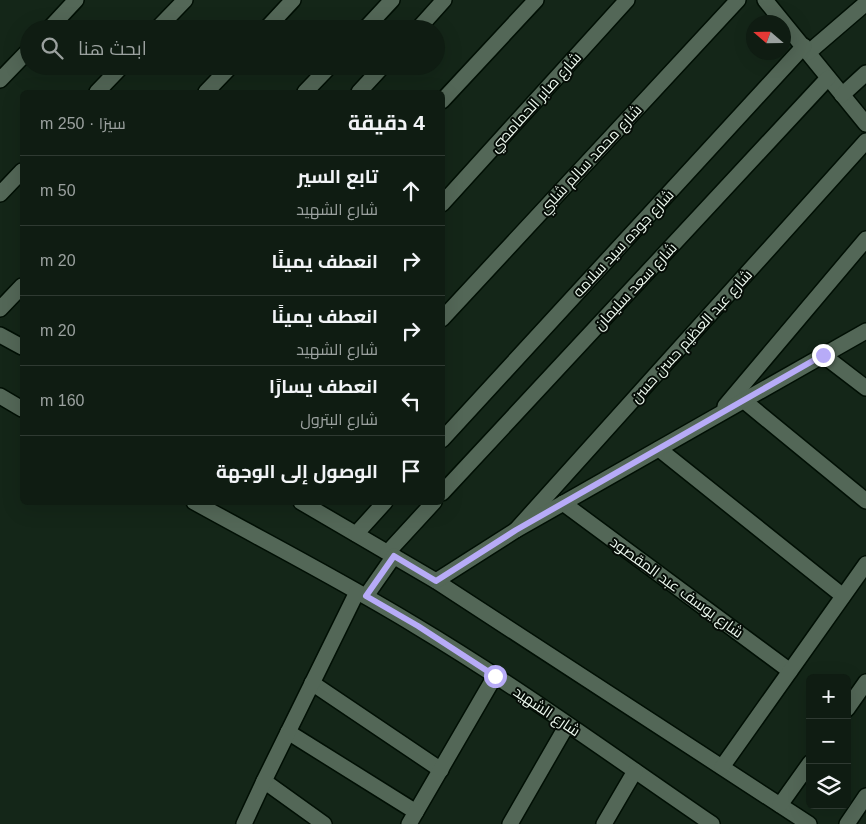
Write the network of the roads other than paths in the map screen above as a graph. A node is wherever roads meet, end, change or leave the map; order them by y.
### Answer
1 (76, 0) edge
2 (185, 0) edge
3 (293, 0) edge
4 (392, 0) edge
5 (444, 0) edge
6 (536, 0) edge
7 (628, 0) edge
8 (738, 0) edge
9 (765, 0) edge
10 (866, 3) edge
11 (57, 20) edge
12 (166, 20) edge
13 (274, 20) edge
14 (373, 20) edge
15 (426, 20) edge
16 (806, 49) junction
17 (20, 59) edge
18 (866, 73) edge
19 (113, 75) edge
20 (222, 75) edge
21 (321, 75) edge
22 (375, 75) edge
23 (828, 78) junction
24 (0, 80) edge
25 (99, 90) edge
26 (208, 90) edge
27 (307, 90) edge
28 (361, 90) edge
29 (842, 95) junction
30 (445, 98) edge
31 (866, 124) edge
32 (866, 141) edge
33 (20, 173) edge
34 (0, 194) edge
35 (445, 201) edge
36 (866, 239) edge
37 (20, 288) edge
38 (0, 309) edge
39 (445, 316) edge
40 (866, 331) edge
41 (0, 335) edge
42 (20, 346) edge
43 (823, 355) junction
44 (866, 388) edge
45 (0, 396) edge
46 (743, 400) junction
47 (20, 407) edge
48 (718, 415) junction
49 (445, 437) edge
50 (659, 448) junction
51 (445, 490) edge
52 (866, 501) edge
53 (564, 503) junction
54 (199, 505) edge
55 (306, 505) edge
56 (382, 505) edge
57 (432, 505) edge
58 (516, 530) junction
59 (356, 534) junction
60 (391, 554) junction
61 (866, 564) edge
62 (436, 581) junction
63 (361, 594) junction
64 (843, 596) junction
65 (790, 670) junction
66 (495, 676) junction
67 (866, 682) edge
68 (312, 683) junction
69 (851, 703) edge
70 (567, 725) junction
71 (288, 732) junction
72 (809, 764) edge
73 (722, 767) junction
74 (441, 770) junction
75 (635, 771) junction
76 (264, 781) junction
77 (866, 796) edge
78 (780, 805) junction
79 (413, 818) edge
80 (705, 822) edge
81 (244, 824) edge
82 (324, 824) edge
83 (510, 824) edge
84 (604, 824) edge
85 (809, 824) edge
86 (847, 824) edge

1 - 11 street
2 - 12 street
3 - 13 street
4 - 14 street
5 - 15 street
6 - 30 street
7 - 35 street, شارع صابر الحمامصي
8 - 39 street, شارع محمد سالم شلبي
9 - 16 street
10 - 16 street, شارع جوده سيد سلامه
16 - 23 street
16 - 49 street, شارع جوده سيد سلامه
17 - 24 street
18 - 29 street
19 - 25 street
20 - 26 street
21 - 27 street
22 - 28 street
23 - 29 street
23 - 51 street, شارع سعد سليمان
29 - 31 street
32 - 58 street, شارع عبد العظيم حسن حسن
33 - 34 street
36 - 48 street
37 - 38 street
40 - 43 street
41 - 42 street
43 - 44 street
43 - 46 street
45 - 47 street
46 - 48 street
46 - 52 street
48 - 50 street
50 - 53 street
50 - 64 street
53 - 58 street
53 - 65 street, شارع يوسف عبد المقصود
54 - 63 street, شارع الشهيد
55 - 59 street
56 - 59 street
57 - 60 street
58 - 62 street
59 - 60 street
60 - 62 street
60 - 63 street
61 - 64 street
62 - 73 street
63 - 66 street, شارع الشهيد
63 - 68 street
64 - 65 street
65 - 73 street
66 - 70 street, شارع الشهيد
66 - 74 street
67 - 69 street
68 - 71 street
68 - 74 street
70 - 75 street, شارع الشهيد
70 - 83 street
71 - 76 street
71 - 79 street
72 - 78 street
73 - 78 street
74 - 79 street
75 - 80 street, شارع الشهيد
75 - 84 street
76 - 81 street
76 - 82 street
77 - 86 street
78 - 85 street

